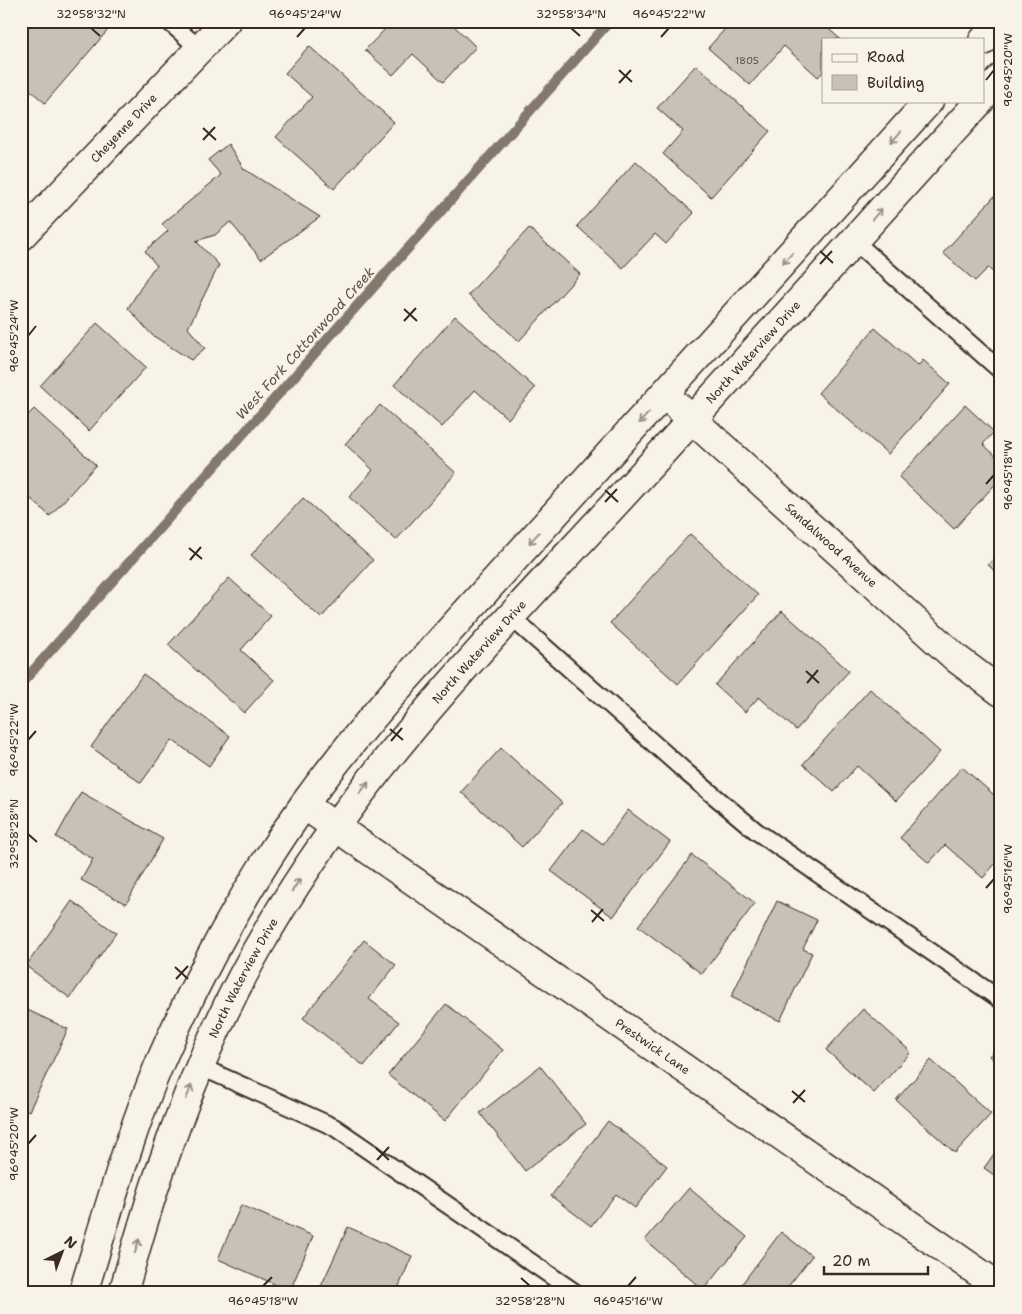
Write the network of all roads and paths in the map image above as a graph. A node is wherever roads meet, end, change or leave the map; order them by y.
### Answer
1 (168, 21) edge
2 (226, 21) edge
3 (200, 49) junction
4 (1001, 78) edge
5 (984, 96) edge
6 (928, 102) edge
7 (979, 102) edge
8 (24, 228) edge
9 (853, 240) junction
10 (1001, 372) edge
11 (664, 395) junction
12 (692, 420) junction
13 (511, 617) junction
14 (1001, 692) edge
15 (304, 805) junction
16 (334, 827) junction
17 (1001, 1000) edge
18 (199, 1066) junction
19 (1001, 1288) edge
20 (83, 1293) edge
21 (123, 1293) edge
22 (576, 1293) edge

1 - 3 lane
2 - 3 street, Cheyenne Drive
3 - 8 street, Cheyenne Drive
4 - 5 street
6 -> 11 street
9 -> 7 street, North Waterview Drive
9 - 10 lane
9 - 12 street, North Waterview Drive
11 - 12 street, Sandalwood Avenue
11 -> 15 street
12 - 13 street, North Waterview Drive
12 - 14 street, Sandalwood Avenue
16 -> 13 street, North Waterview Drive
13 - 17 lane
15 - 16 street, Prestwick Lane
15 - 20 street
18 -> 16 street, North Waterview Drive
16 - 19 street, Prestwick Lane
21 -> 18 street, North Waterview Drive
18 - 22 lane

